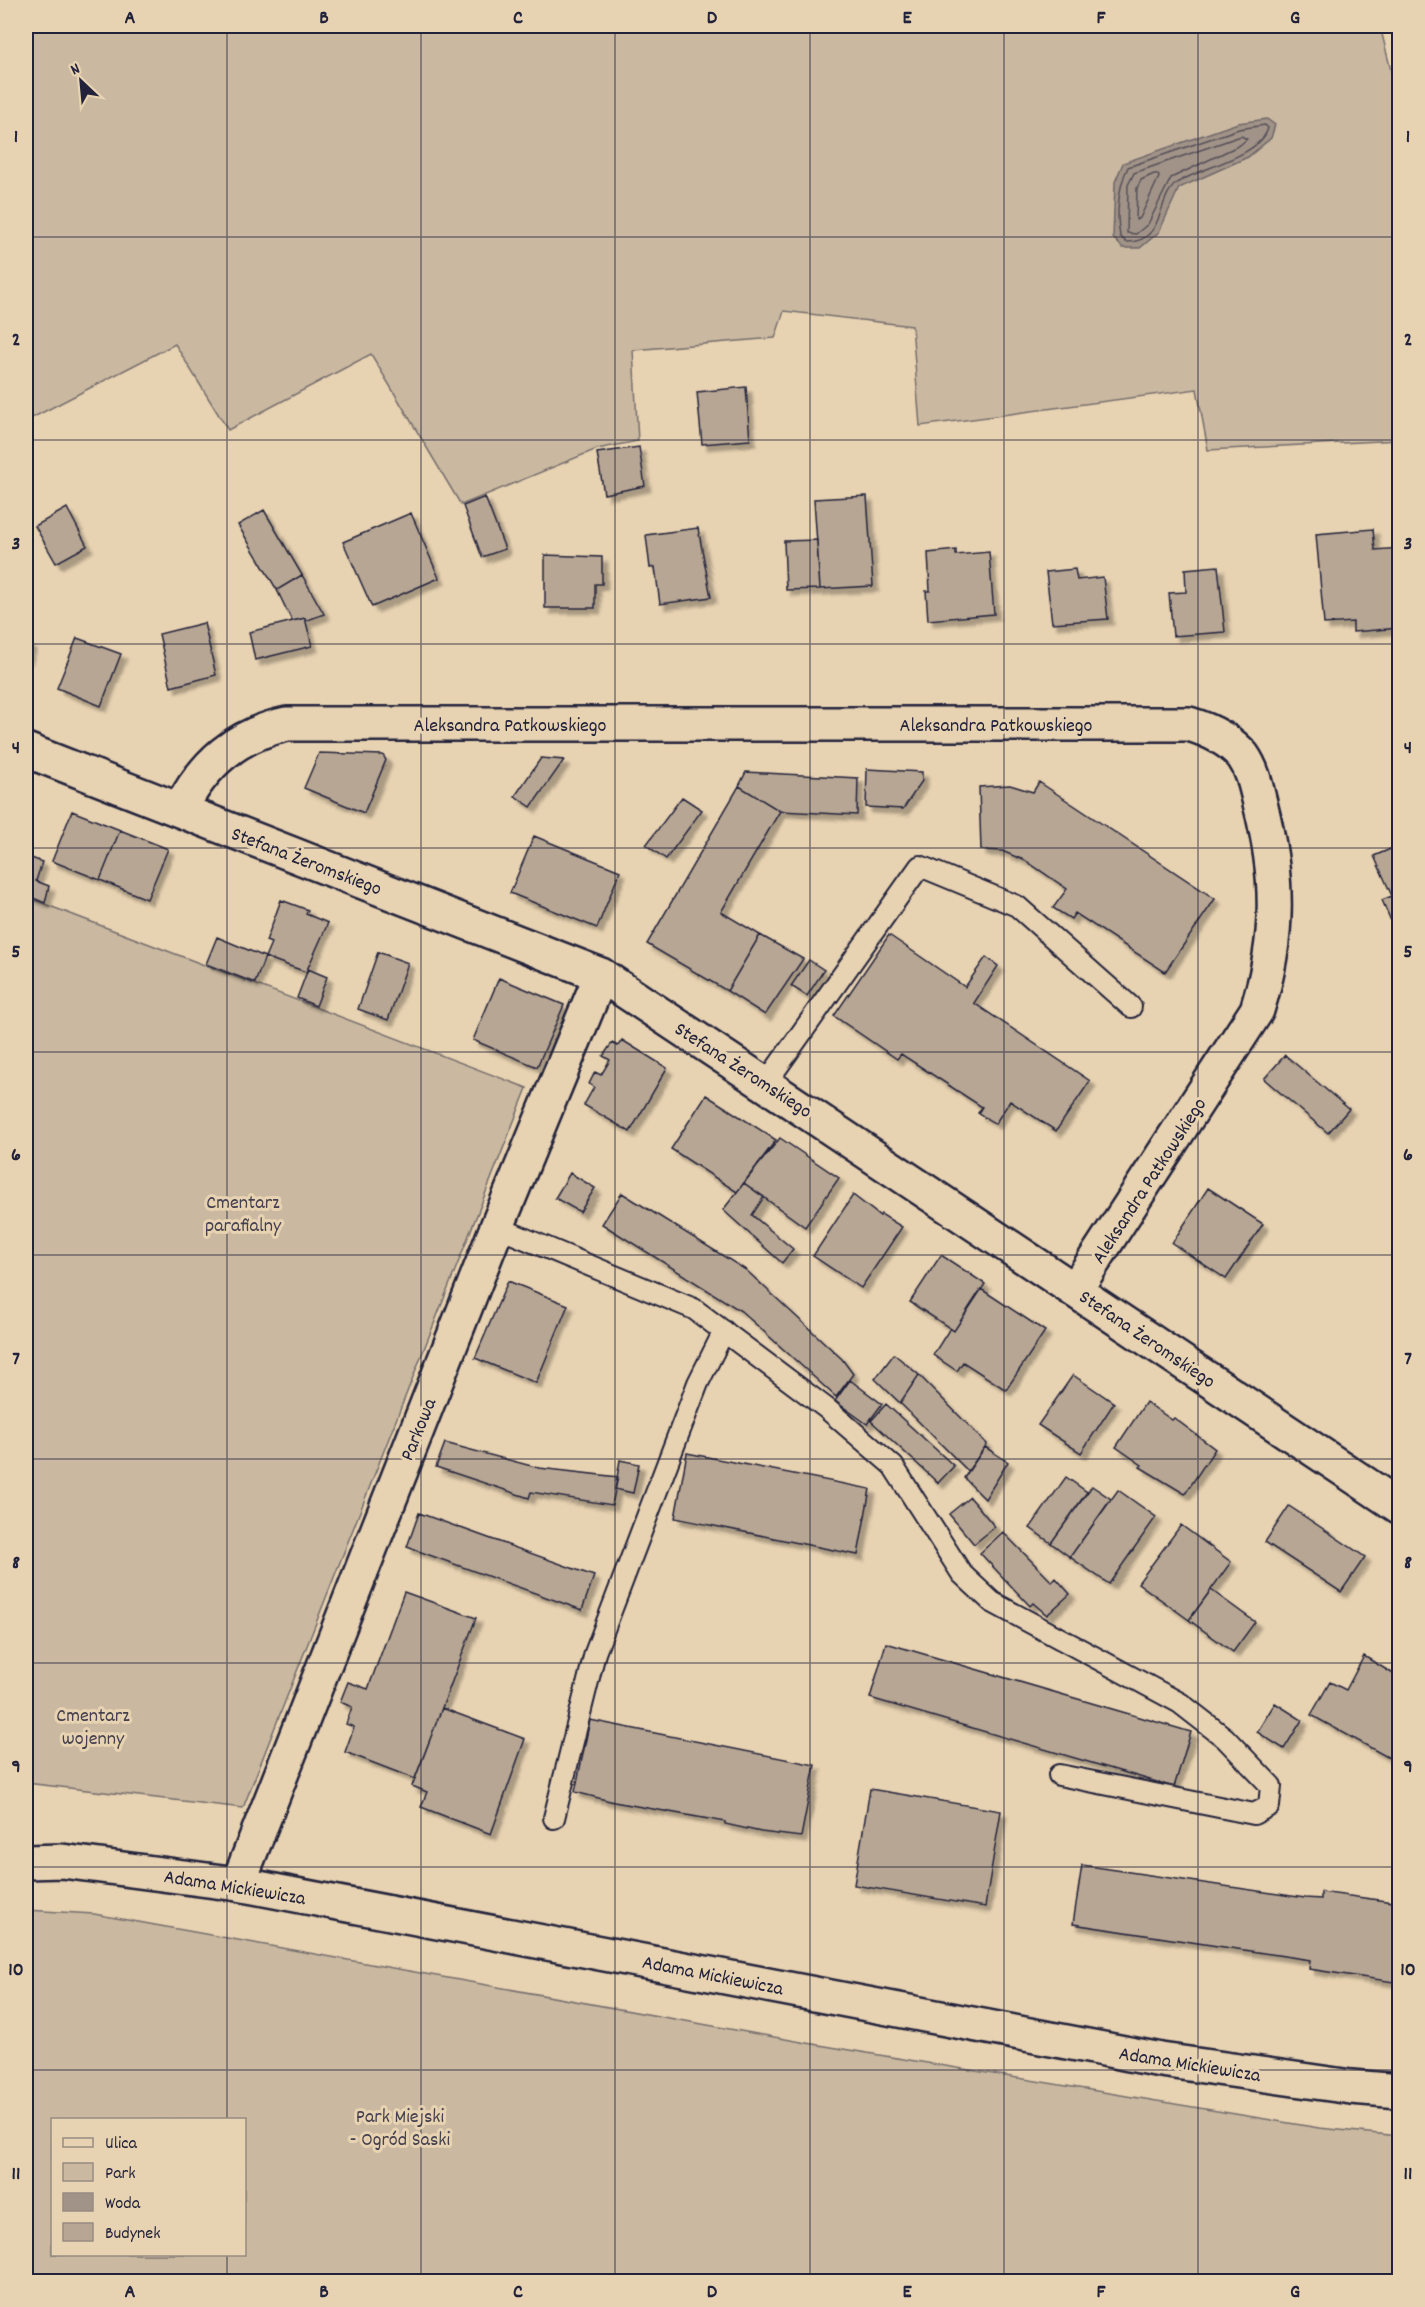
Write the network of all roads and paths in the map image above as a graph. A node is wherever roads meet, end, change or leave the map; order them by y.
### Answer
1 (26, 750) edge
2 (180, 810) junction
3 (601, 975) junction
4 (1131, 1007) dead end
5 (766, 1083) junction
6 (497, 1227) junction
7 (1076, 1290) junction
8 (724, 1331) junction
9 (1400, 1507) edge
10 (1059, 1775) dead end
11 (554, 1818) dead end
12 (26, 1862) edge
13 (238, 1884) junction
14 (1400, 2091) edge

1 - 2 street, Stefana Żeromskiego
2 - 3 street, Stefana Żeromskiego
2 - 7 street, Aleksandra Patkowskiego
3 - 5 street, Stefana Żeromskiego
3 - 6 street, Parkowa
4 - 5 lane
5 - 7 street, Stefana Żeromskiego
6 - 8 lane
6 - 13 street, Parkowa
7 - 9 street, Stefana Żeromskiego
8 - 10 lane
8 - 11 lane
12 - 13 street, Adama Mickiewicza
13 - 14 street, Adama Mickiewicza

